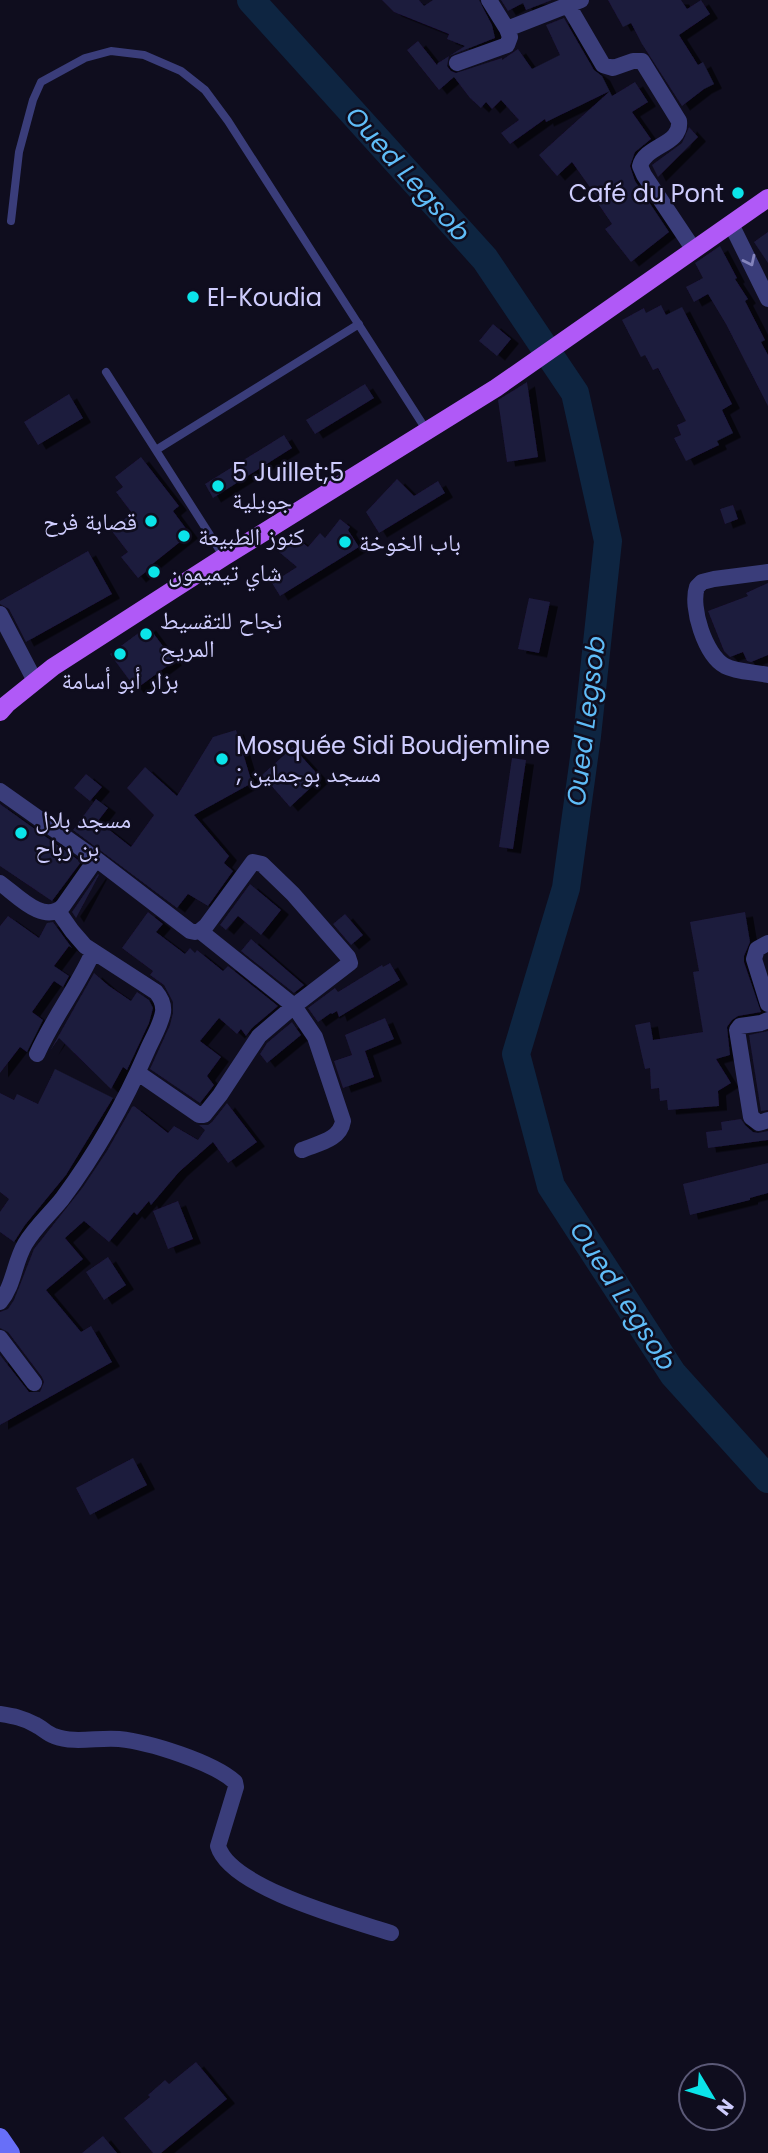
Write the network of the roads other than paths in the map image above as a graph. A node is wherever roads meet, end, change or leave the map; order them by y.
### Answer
1 (489, 0) edge
2 (575, 3) edge
3 (506, 29) junction
4 (457, 63) dead end
5 (768, 198) edge
6 (11, 221) dead end
7 (731, 224) junction
8 (694, 250) junction
9 (768, 299) edge
10 (359, 324) junction
11 (106, 372) dead end
12 (427, 431) junction
13 (156, 450) junction
14 (224, 557) junction
15 (768, 572) edge
16 (0, 614) edge
17 (768, 675) edge
18 (35, 681) junction
19 (0, 712) edge
20 (0, 791) edge
21 (96, 859) junction
22 (0, 883) edge
23 (58, 911) junction
24 (200, 931) junction
25 (768, 943) edge
26 (93, 952) junction
27 (768, 1004) edge
28 (295, 1006) junction
29 (768, 1020) edge
30 (37, 1054) dead end
31 (138, 1073) junction
32 (768, 1120) edge
33 (302, 1150) dead end
34 (0, 1302) edge
35 (0, 1338) edge
36 (34, 1383) dead end
37 (0, 1714) edge
38 (391, 1933) dead end
39 (0, 2137) edge
40 (11, 2153) edge

1 - 3 street
2 - 3 street
2 - 8 street
3 - 4 street
5 - 7 main road
6 - 10 lane
7 - 8 main road
7 -> 9 street
8 - 12 main road
10 - 12 lane
10 - 13 lane
11 - 13 lane
12 - 14 main road
13 - 14 lane
14 - 18 main road
15 - 17 street
16 - 18 street
18 - 19 main road
20 - 21 street
21 - 23 street
21 - 24 street
22 - 23 street
23 - 26 street
24 - 28 street
24 - 28 street
25 - 27 street
26 - 30 street
26 - 31 street
28 - 31 street
28 - 33 street
29 - 32 street
31 - 34 street
35 - 36 street
37 - 38 street
39 - 40 main road

